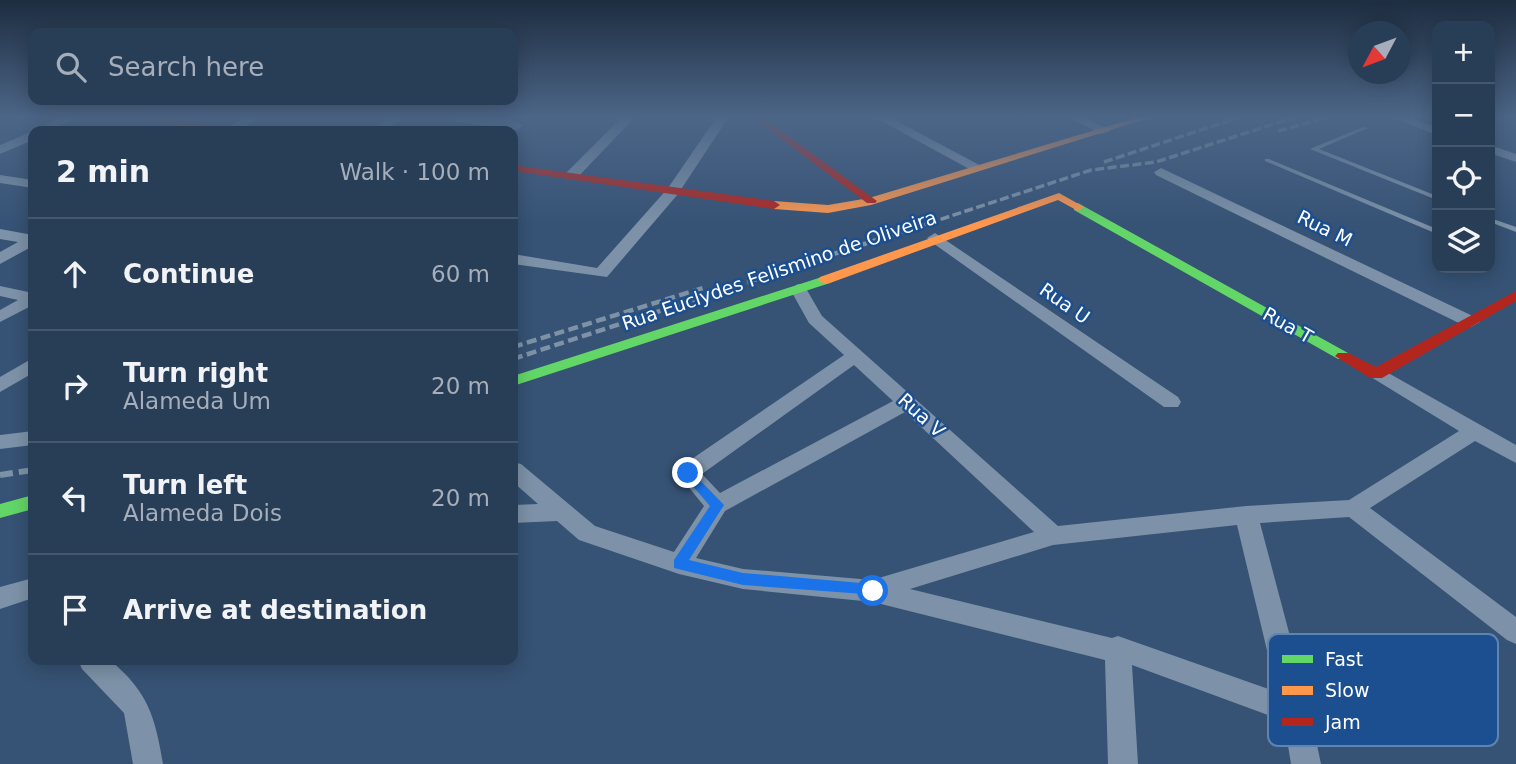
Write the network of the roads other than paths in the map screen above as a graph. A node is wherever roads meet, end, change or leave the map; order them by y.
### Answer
1 (593, 154) edge
2 (698, 154) edge
3 (808, 154) edge
4 (950, 154) edge
5 (1027, 154) edge
6 (1325, 154) edge
7 (1267, 160) dead end
8 (978, 168) junction
9 (518, 169) edge
10 (1161, 172) dead end
11 (571, 176) junction
12 (0, 179) edge
13 (28, 183) edge
14 (673, 191) junction
15 (1059, 196) joint
16 (1432, 196) edge
17 (871, 201) junction
18 (1495, 223) edge
19 (1432, 230) edge
20 (1516, 230) edge
21 (0, 234) edge
22 (935, 238) junction
23 (28, 239) edge
24 (28, 243) edge
25 (0, 259) edge
26 (518, 260) edge
27 (798, 289) junction
28 (0, 291) edge
29 (1516, 295) edge
30 (28, 297) edge
31 (28, 301) edge
32 (0, 317) edge
33 (1471, 322) junction
34 (855, 356) junction
35 (28, 367) edge
36 (1376, 374) junction
37 (518, 379) edge
38 (0, 386) edge
39 (907, 402) junction
40 (1171, 402) dead end
41 (1474, 432) junction
42 (28, 439) edge
43 (0, 442) edge
44 (1516, 455) edge
45 (518, 474) edge
46 (28, 501) edge
47 (0, 503) edge
48 (28, 503) edge
49 (717, 505) junction
50 (1353, 508) junction
51 (0, 511) edge
52 (562, 512) junction
53 (518, 513) edge
54 (1246, 515) junction
55 (1053, 536) junction
56 (679, 564) junction
57 (28, 590) edge
58 (873, 591) junction
59 (0, 598) edge
60 (1516, 632) edge
61 (1276, 634) edge
62 (1118, 648) junction
63 (97, 665) edge
64 (1268, 702) edge
65 (1303, 746) edge
66 (148, 764) edge
67 (1123, 764) edge
68 (1306, 764) edge

1 - 11 street
2 - 14 street
3 - 17 street
4 - 8 street
5 - 8 street
6 - 16 lane
7 - 19 lane
8 - 17 street
9 - 11 street
10 - 33 street, Rua M
11 - 14 street
12 - 13 street
14 - 17 street
14 - 26 street
15 - 22 street, Rua Euclydes Felismino de Oliveira
15 - 36 street, Rua T
18 - 20 lane
21 - 23 street
22 - 27 street, Rua Euclydes Felismino de Oliveira
22 - 40 street, Rua U
24 - 25 street
27 - 34 street, Rua V
27 - 37 street, Rua Euclydes Felismino de Oliveira
28 - 30 street
29 - 33 street
31 - 32 street
33 - 36 street
34 - 39 street, Rua V
34 - 49 street
35 - 38 street
36 - 41 street, Rua T
39 - 49 street
39 - 55 street, Rua V
41 - 44 street, Rua T
41 - 50 street
42 - 43 street
45 - 52 street
46 - 47 street
48 - 51 street
49 - 56 street
50 - 54 street
50 - 60 street
52 - 53 street
52 - 56 street
54 - 55 street
54 - 61 street
55 - 58 street
56 - 58 street
57 - 59 street
58 - 62 street
62 - 64 street
62 - 67 street
63 - 66 street
65 - 68 street

